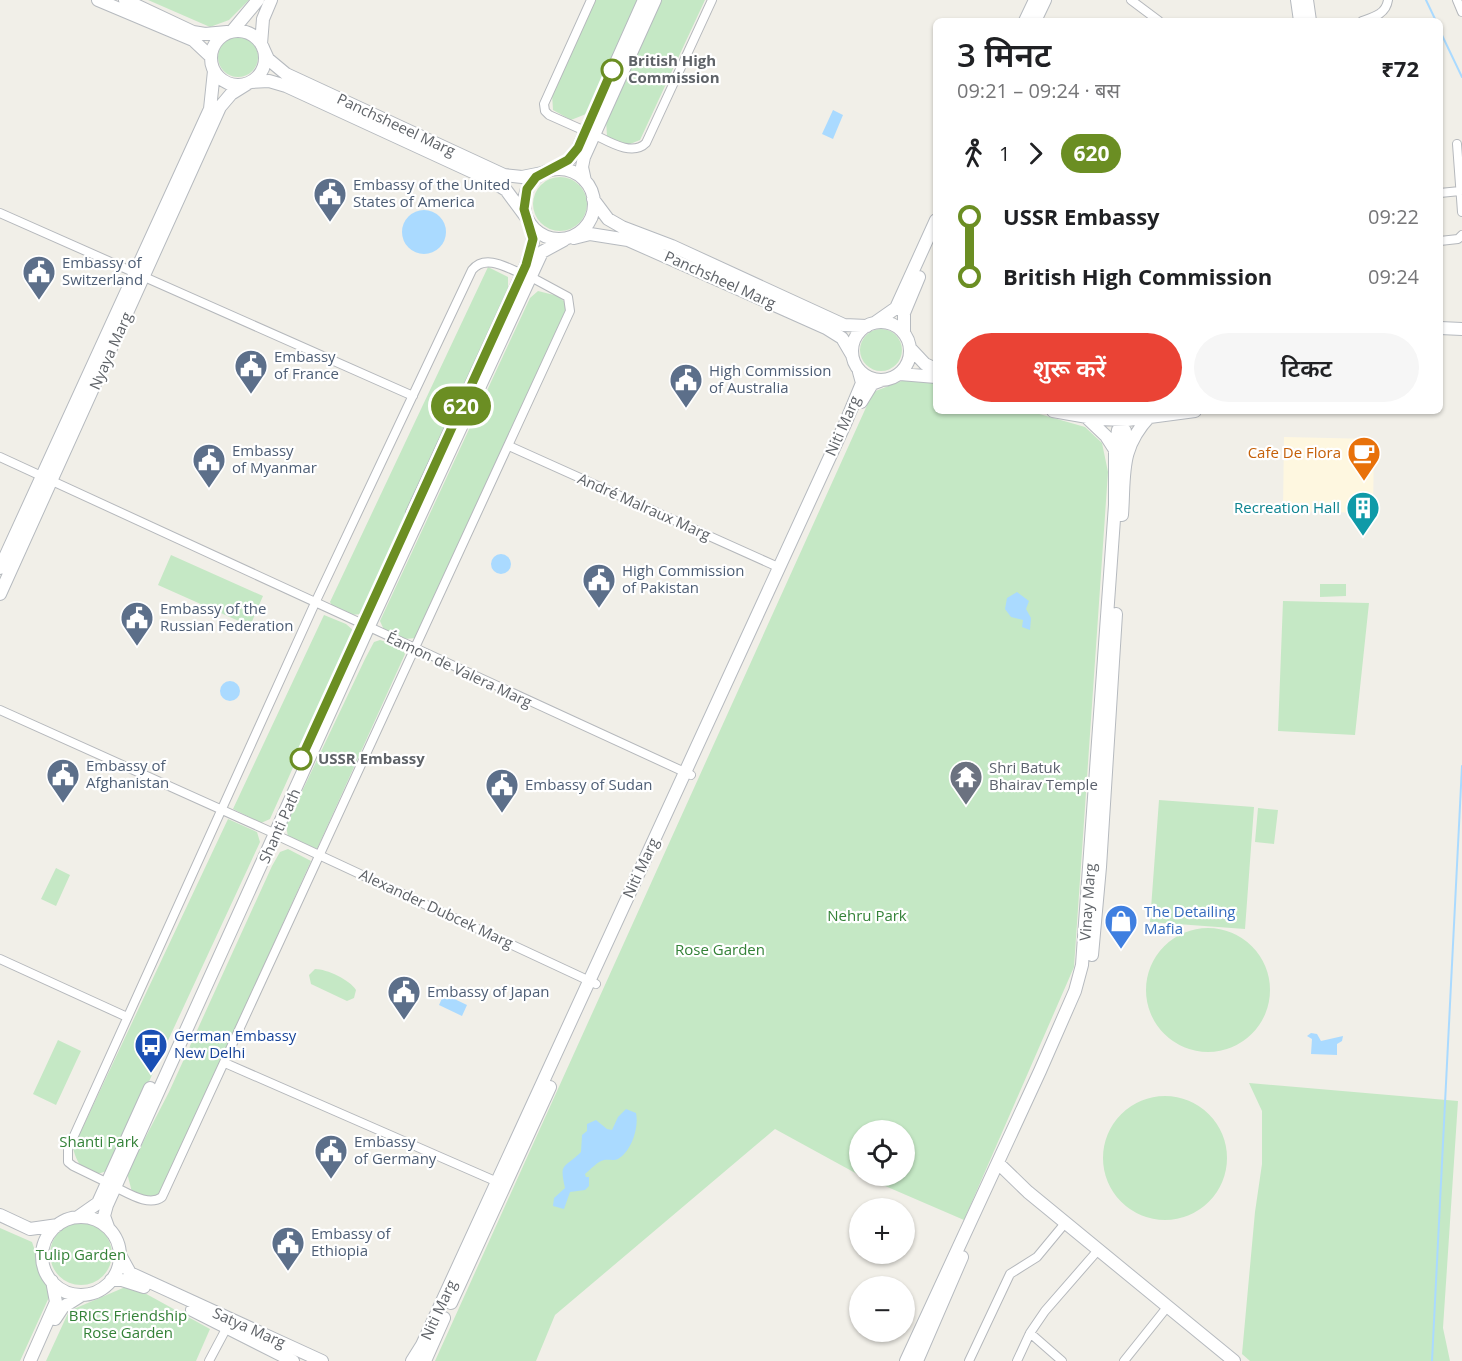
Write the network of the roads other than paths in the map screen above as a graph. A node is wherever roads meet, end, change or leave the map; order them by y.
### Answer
1 (98, 0) edge
2 (125, 0) edge
3 (258, 0) edge
4 (271, 0) edge
5 (591, 0) edge
6 (644, 0) edge
7 (655, 0) edge
8 (712, 0) edge
9 (1035, 0) edge
10 (1045, 0) edge
11 (1298, 0) edge
12 (1307, 0) edge
13 (1388, 0) edge
14 (1457, 0) edge
15 (1136, 2) edge
16 (1462, 12) edge
17 (1026, 18) edge
18 (1036, 18) edge
19 (1155, 18) edge
20 (1300, 18) edge
21 (1310, 18) edge
22 (1370, 18) edge
23 (231, 31) junction
24 (262, 46) junction
25 (210, 57) junction
26 (214, 71) junction
27 (249, 83) junction
28 (589, 133) junction
29 (1457, 144) dead end
30 (557, 167) junction
31 (542, 173) junction
32 (585, 181) junction
33 (1460, 191) junction
34 (1443, 193) edge
35 (593, 199) junction
36 (1462, 212) edge
37 (0, 213) edge
38 (526, 217) junction
39 (933, 227) edge
40 (532, 231) junction
41 (1462, 235) edge
42 (569, 239) junction
43 (1443, 241) edge
44 (933, 246) edge
45 (526, 275) junction
46 (140, 276) junction
47 (871, 324) junction
48 (1443, 328) edge
49 (1462, 329) edge
50 (904, 333) junction
51 (1443, 336) edge
52 (1462, 337) edge
53 (910, 348) junction
54 (852, 355) junction
55 (933, 367) edge
56 (859, 372) junction
57 (900, 374) junction
58 (933, 377) edge
59 (880, 381) junction
60 (413, 396) junction
61 (1070, 414) edge
62 (1168, 414) edge
63 (1150, 416) junction
64 (1086, 417) junction
65 (509, 446) junction
66 (1120, 450) junction
67 (0, 457) edge
68 (47, 480) junction
69 (778, 567) junction
70 (0, 568) edge
71 (0, 594) edge
72 (315, 603) junction
73 (364, 626) junction
74 (415, 650) junction
75 (0, 710) edge
76 (687, 774) junction
77 (222, 811) junction
78 (272, 833) junction
79 (320, 856) junction
80 (0, 959) edge
81 (593, 982) junction
82 (127, 1017) junction
83 (225, 1063) junction
84 (1001, 1166) junction
85 (502, 1184) junction
86 (110, 1185) junction
87 (0, 1215) edge
88 (78, 1217) junction
89 (0, 1222) edge
90 (1066, 1222) junction
91 (58, 1225) junction
92 (108, 1227) junction
93 (1099, 1249) junction
94 (120, 1254) junction
95 (43, 1259) junction
96 (51, 1280) junction
97 (111, 1280) junction
98 (82, 1295) junction
99 (1168, 1306) junction
100 (226, 1329) junction
101 (1030, 1333) junction
102 (30, 1361) edge
103 (36, 1361) edge
104 (209, 1361) edge
105 (293, 1361) edge
106 (322, 1361) edge
107 (412, 1361) edge
108 (425, 1361) edge
109 (906, 1361) edge
110 (917, 1361) edge
111 (969, 1361) edge
112 (1017, 1361) edge
113 (1062, 1361) edge
114 (1124, 1361) edge
115 (1234, 1361) edge

1 - 25 main road
2 - 23 main road
3 - 23 main road
4 - 24 main road
5 - 28 street
6 - 28 main road
7 - 28 main road
8 - 28 street
9 - 17 main road
10 - 18 main road
11 - 20 main road
12 - 21 main road
13 - 22 street
14 - 16 street
15 - 19 street
23 - 24 main road
23 - 25 main road
24 - 27 main road
24 - 31 main road, Panchsheeel Marg
25 - 26 main road
26 - 27 main road
26 - 46 main road, Nyaya Marg
27 - 38 main road
27 - 46 main road, Nyaya Marg
28 - 30 main road
28 - 32 main road
29 - 33 street
30 - 31 main road
30 - 32 main road
31 - 38 main road
32 - 35 main road
33 - 34 street
33 - 36 street
35 - 42 main road
35 - 47 main road, Panchsheel Marg
37 - 46 street
38 - 40 main road
39 - 47 main road
40 - 42 main road
40 - 45 main road, Shanti Path
41 - 43 street
42 - 45 main road, Shanti Path
42 - 54 main road, Panchsheel Marg
44 - 50 main road
45 - 60 street
45 - 65 street
45 - 73 main road, Shanti Path
46 - 60 street
46 - 68 main road, Nyaya Marg
47 - 50 main road
47 - 54 main road
48 - 49 main road
50 - 53 main road
51 - 52 main road
53 - 55 main road
53 - 57 main road
54 - 56 main road
56 - 59 main road
56 - 69 main road, Niti Marg
57 - 58 main road
57 - 59 main road
59 - 76 main road, Niti Marg
60 - 72 street
61 - 64 main road
62 - 63 main road
63 - 64 main road
63 - 66 main road
64 - 66 main road
65 - 69 street, André Malraux Marg
65 - 74 street
66 - 84 main road, Vinay Marg
67 - 68 street, Éamon de Valera Marg
68 - 70 main road, Nyaya Marg
68 - 71 main road, Nyaya Marg
68 - 72 street, Éamon de Valera Marg
69 - 76 main road, Niti Marg
72 - 73 street, Éamon de Valera Marg
72 - 77 street
73 - 74 street, Éamon de Valera Marg
73 - 78 main road, Shanti Path
74 - 76 street, Éamon de Valera Marg
74 - 79 street
75 - 77 street, Alexander Dubcek Marg
76 - 81 main road, Niti Marg
77 - 78 street, Alexander Dubcek Marg
77 - 82 street
78 - 79 street, Alexander Dubcek Marg
78 - 86 main road, Shanti Path
79 - 81 street, Alexander Dubcek Marg
79 - 83 street
80 - 82 street
81 - 85 main road, Niti Marg
82 - 86 street
83 - 85 street
83 - 86 street
84 - 90 main road
84 - 109 main road, Vinay Marg
84 - 110 main road, Vinay Marg
85 - 107 main road, Niti Marg
85 - 108 main road, Niti Marg
86 - 88 main road, Shanti Path
86 - 92 main road, Shanti Path
87 - 91 main road
88 - 91 main road
88 - 92 main road
89 - 95 main road
90 - 93 main road
90 - 111 street
91 - 95 main road
92 - 94 main road
93 - 99 main road
93 - 101 street
94 - 97 main road
94 - 106 main road, Satya Marg
95 - 96 main road
96 - 98 main road
96 - 102 main road
97 - 98 main road
97 - 100 main road, Satya Marg
98 - 103 main road
99 - 114 street
99 - 115 main road
100 - 104 street
100 - 105 main road, Satya Marg
101 - 112 street
101 - 113 street

